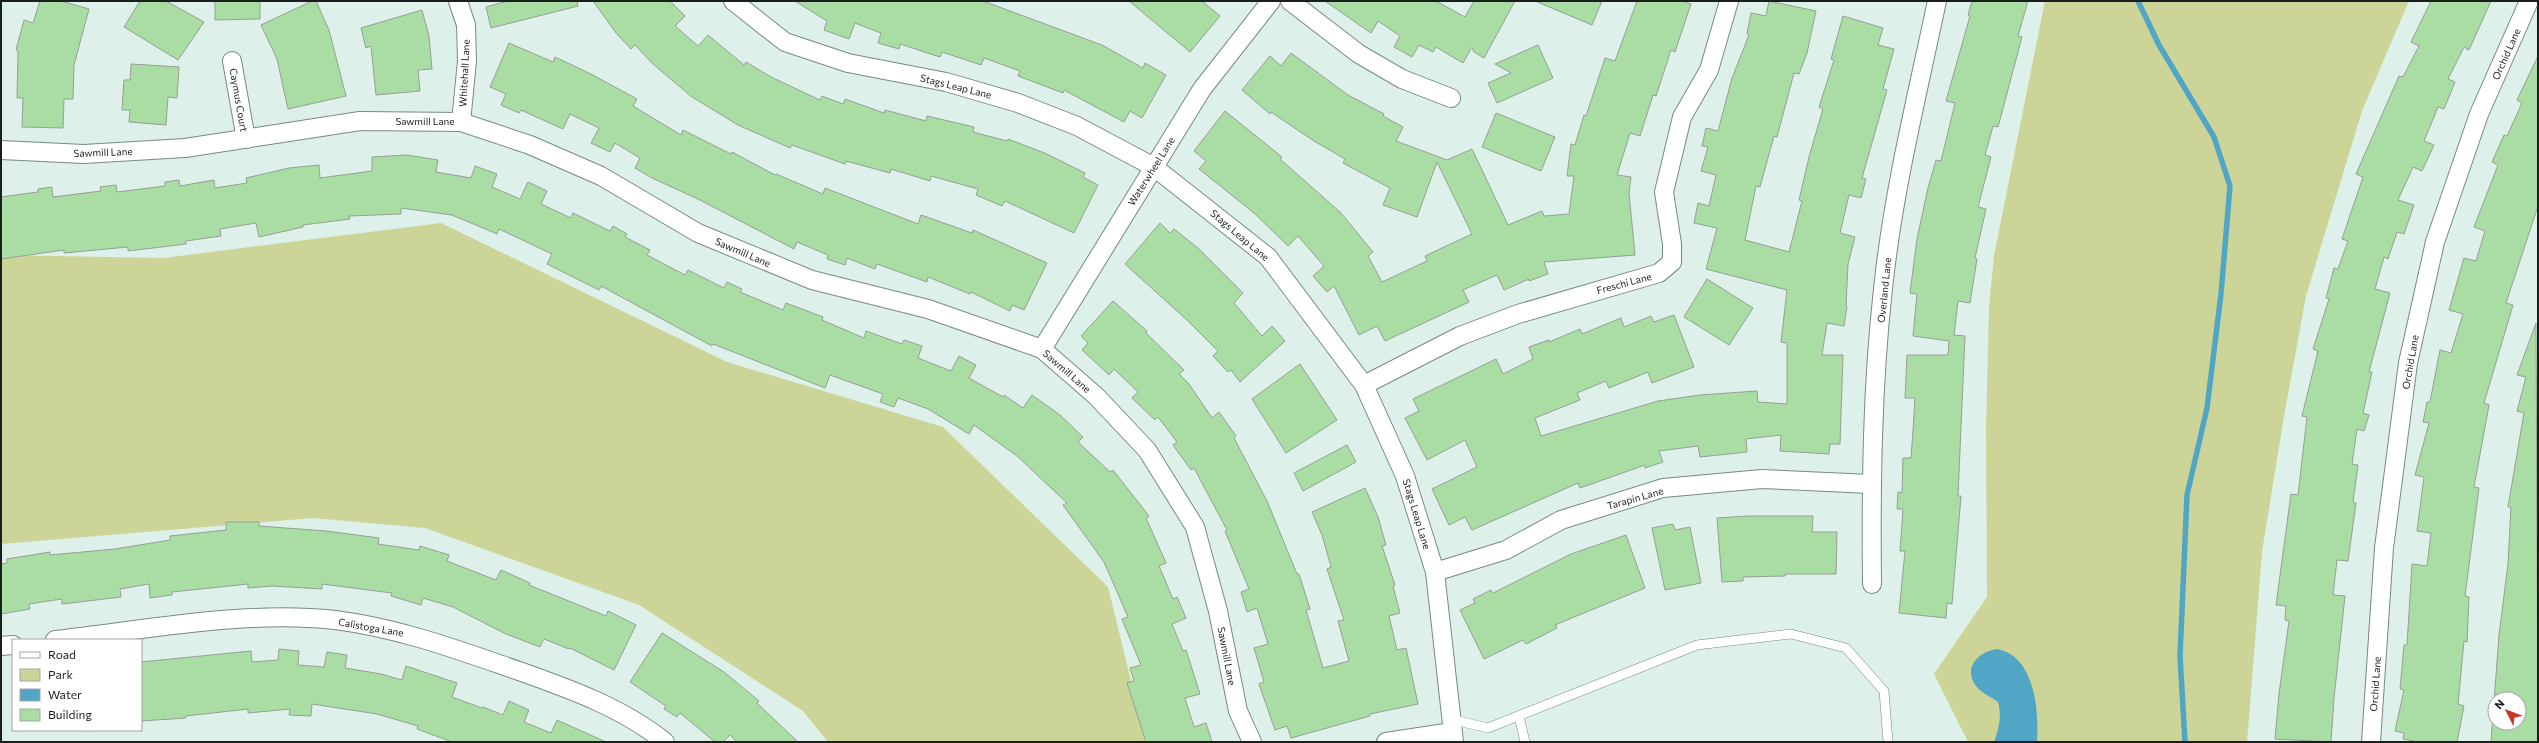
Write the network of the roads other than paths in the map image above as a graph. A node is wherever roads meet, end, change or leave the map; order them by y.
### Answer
1 (458, 1) edge
2 (733, 1) edge
3 (1271, 1) edge
4 (1290, 1) edge
5 (1728, 1) edge
6 (1937, 1) edge
7 (2529, 1) edge
8 (232, 61) dead end
9 (1451, 98) dead end
10 (461, 122) junction
11 (246, 139) junction
12 (1, 150) edge
13 (1154, 167) junction
14 (1042, 349) junction
15 (1364, 385) junction
16 (1871, 484) junction
17 (1435, 572) junction
18 (1872, 584) dead end
19 (64, 639) edge
20 (12, 645) edge
21 (1, 646) edge
22 (1519, 716) junction
23 (1452, 731) edge
24 (665, 742) edge
25 (1252, 742) edge
26 (1386, 742) edge
27 (1525, 742) edge
28 (1888, 742) edge
29 (2371, 742) edge

1 - 10 street, Whitehall Lane
2 - 13 street, Stags Leap Lane
3 - 13 street, Waterwheel Lane
4 - 9 street
5 - 15 street, Freschi Lane
6 - 16 street, Overland Lane
7 - 29 street, Orchid Lane
8 - 11 street, Caymus Court
10 - 11 street, Sawmill Lane
10 - 14 street, Sawmill Lane
11 - 12 street, Sawmill Lane
13 - 14 street, Waterwheel Lane
13 - 15 street, Stags Leap Lane
14 - 25 street, Sawmill Lane
15 - 17 street, Stags Leap Lane
16 - 17 street, Tarapin Lane
16 - 18 street, Overland Lane
17 - 23 street, Stags Leap Lane
19 - 24 street, Calistoga Lane
20 - 21 street
22 - 23 lane
22 - 27 lane
22 - 28 lane
23 - 26 street

